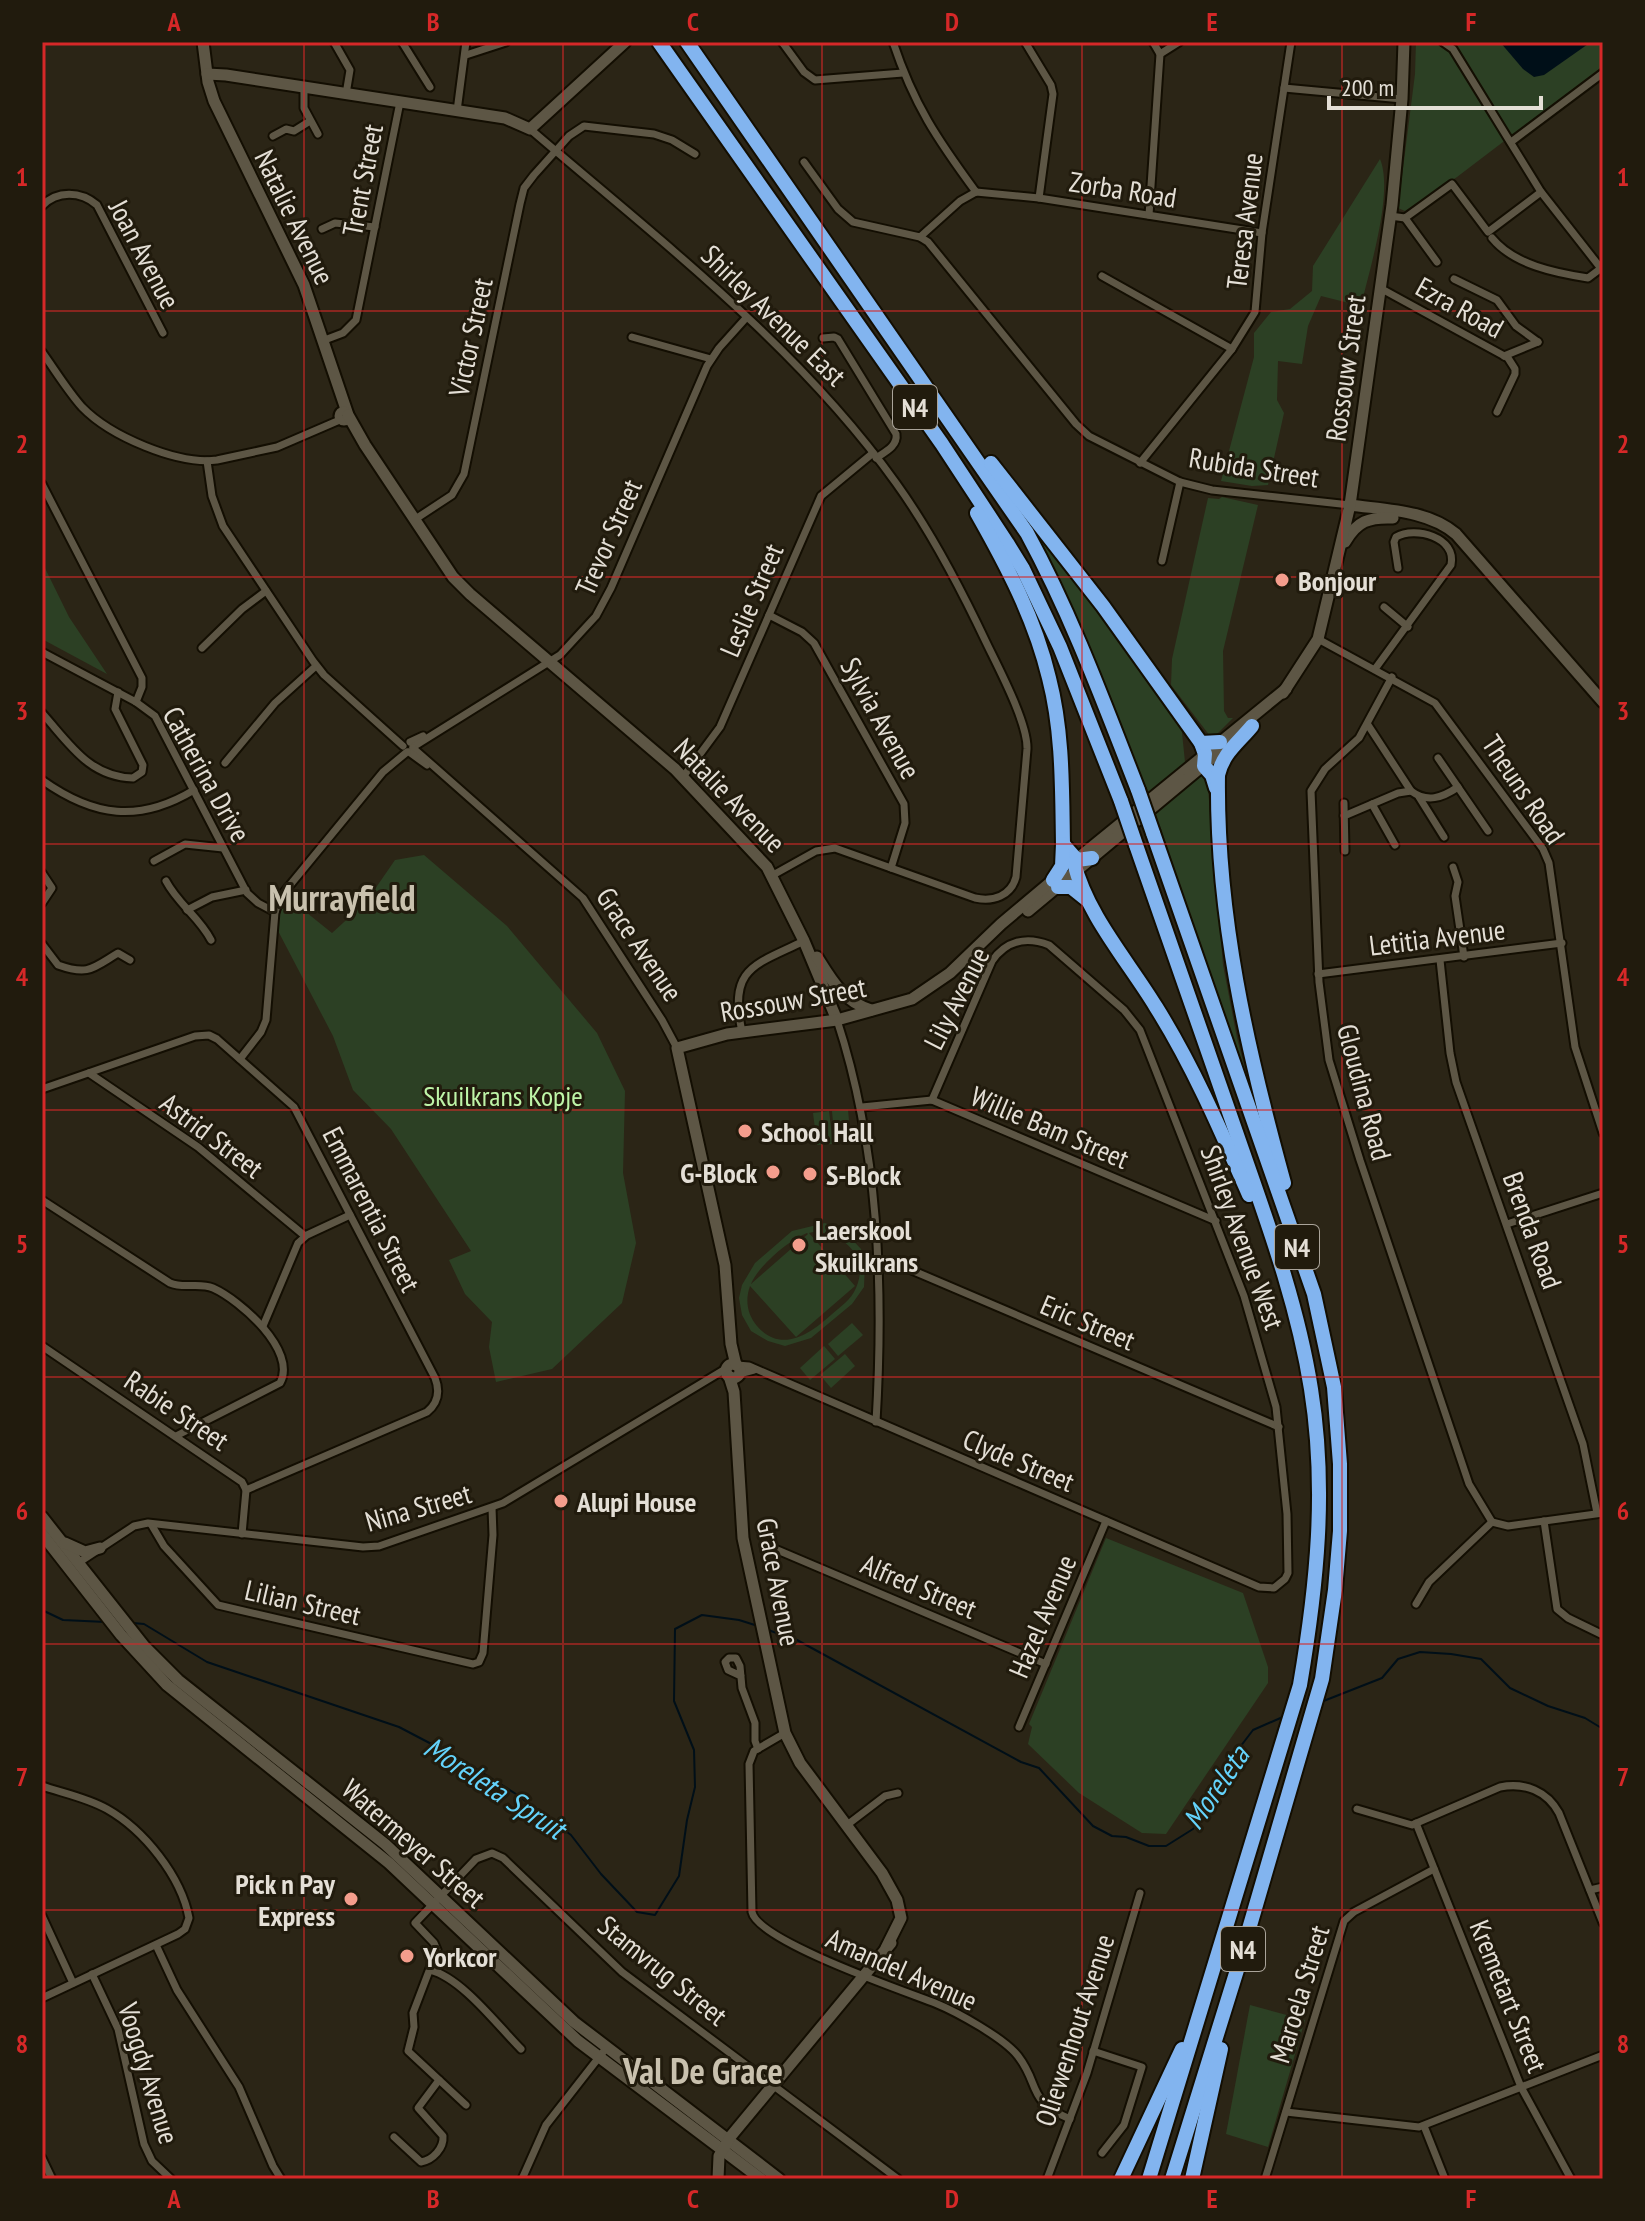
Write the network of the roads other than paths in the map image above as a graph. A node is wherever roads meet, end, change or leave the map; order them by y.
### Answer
1 (203, 42) edge
2 (334, 42) edge
3 (402, 42) edge
4 (466, 42) edge
5 (506, 42) edge
6 (659, 42) edge
7 (687, 42) edge
8 (782, 42) edge
9 (893, 42) edge
10 (1025, 42) edge
11 (1153, 42) edge
12 (1179, 42) edge
13 (1291, 42) edge
14 (1404, 42) edge
15 (1443, 42) edge
16 (623, 44) edge
17 (1160, 54) junction
18 (466, 55) junction
19 (903, 73) junction
20 (1603, 73) edge
21 (207, 74) junction
22 (430, 87) dead end
23 (304, 88) junction
24 (1284, 88) junction
25 (346, 94) junction
26 (1402, 99) junction
27 (400, 102) junction
28 (457, 111) junction
29 (310, 121) junction
30 (530, 129) junction
31 (318, 134) dead end
32 (273, 136) dead end
33 (1511, 142) junction
34 (555, 151) junction
35 (695, 154) dead end
36 (804, 162) dead end
37 (976, 192) junction
38 (1541, 192) junction
39 (1039, 198) junction
40 (42, 206) edge
41 (1149, 215) junction
42 (1390, 216) junction
43 (1405, 218) junction
44 (375, 227) junction
45 (322, 229) dead end
46 (1262, 233) junction
47 (920, 237) junction
48 (1492, 238) dead end
49 (797, 239) junction
50 (1437, 262) dead end
51 (1602, 270) edge
52 (1102, 276) dead end
53 (1454, 279) dead end
54 (1380, 288) junction
55 (746, 318) junction
56 (163, 333) dead end
57 (632, 337) dead end
58 (823, 338) dead end
59 (322, 341) junction
60 (1232, 349) junction
61 (42, 352) edge
62 (1504, 356) junction
63 (711, 359) junction
64 (913, 366) junction
65 (1497, 412) dead end
66 (343, 416) junction
67 (875, 455) junction
68 (207, 461) junction
69 (1140, 463) junction
70 (1180, 482) junction
71 (42, 484) edge
72 (1350, 505) junction
73 (1425, 516) junction
74 (414, 520) junction
75 (1339, 553) junction
76 (1162, 561) dead end
77 (1398, 568) dead end
78 (266, 591) junction
79 (1384, 607) dead end
80 (769, 615) junction
81 (1408, 627) junction
82 (1318, 639) junction
83 (202, 648) dead end
84 (42, 652) edge
85 (549, 662) junction
86 (316, 666) junction
87 (1375, 669) junction
88 (1392, 677) junction
89 (1286, 689) junction
90 (118, 692) junction
91 (136, 702) junction
92 (1603, 702) edge
93 (42, 713) edge
94 (1368, 725) junction
95 (1252, 726) junction
96 (1220, 742) joint
97 (408, 747) junction
98 (1203, 754) junction
99 (1438, 758) dead end
100 (225, 763) dead end
101 (1188, 769) joint
102 (683, 777) junction
103 (42, 780) edge
104 (1458, 787) junction
105 (194, 790) junction
106 (1411, 791) junction
107 (1217, 793) junction
108 (1419, 797) junction
109 (1344, 803) dead end
110 (1372, 804) junction
111 (1344, 816) junction
112 (1488, 831) dead end
113 (1444, 837) dead end
114 (1063, 844) junction
115 (1395, 845) dead end
116 (223, 848) junction
117 (1345, 851) dead end
118 (154, 861) dead end
119 (1080, 863) junction
120 (1453, 867) dead end
121 (891, 868) junction
122 (42, 873) edge
123 (773, 875) junction
124 (166, 881) dead end
125 (1055, 884) junction
126 (246, 890) junction
127 (1089, 902) junction
128 (42, 903) edge
129 (187, 910) junction
130 (275, 912) junction
131 (211, 940) dead end
132 (804, 941) junction
133 (1038, 941) joint
134 (1562, 943) junction
135 (42, 944) edge
136 (1464, 957) junction
137 (130, 960) dead end
138 (1440, 960) junction
139 (1318, 974) junction
140 (874, 1010) junction
141 (837, 1020) junction
142 (742, 1032) junction
143 (677, 1048) junction
144 (240, 1059) junction
145 (89, 1073) junction
146 (42, 1089) edge
147 (932, 1100) junction
148 (862, 1107) junction
149 (1603, 1133) edge
150 (1603, 1193) edge
151 (42, 1200) edge
152 (350, 1215) junction
153 (1216, 1221) junction
154 (1507, 1224) junction
155 (305, 1236) junction
156 (1279, 1256) junction
157 (878, 1260) junction
158 (1314, 1294) junction
159 (263, 1326) junction
160 (42, 1346) edge
161 (733, 1371) junction
162 (876, 1422) junction
163 (1279, 1427) junction
164 (176, 1436) junction
165 (246, 1490) junction
166 (492, 1508) junction
167 (1600, 1513) edge
168 (42, 1517) edge
169 (1106, 1521) junction
170 (1544, 1521) junction
171 (1492, 1522) junction
172 (151, 1524) junction
173 (42, 1534) edge
174 (242, 1534) junction
175 (59, 1537) junction
176 (101, 1548) junction
177 (775, 1549) dead end
178 (74, 1566) junction
179 (91, 1578) junction
180 (1267, 1589) joint
181 (1416, 1604) dead end
182 (1603, 1635) edge
183 (1046, 1664) junction
184 (741, 1676) dead end
185 (1019, 1727) dead end
186 (785, 1733) junction
187 (758, 1749) junction
188 (42, 1786) edge
189 (898, 1793) dead end
190 (1357, 1809) dead end
191 (1416, 1823) junction
192 (847, 1825) junction
193 (1434, 1869) junction
194 (1603, 1887) edge
195 (1590, 1890) junction
196 (1140, 1893) dead end
197 (437, 1899) junction
198 (42, 1916) edge
199 (1603, 1923) edge
200 (156, 1945) junction
201 (430, 1970) junction
202 (1237, 1970) junction
203 (92, 1974) junction
204 (863, 1977) junction
205 (73, 1983) junction
206 (42, 1998) edge
207 (1204, 1998) junction
208 (521, 2049) dead end
209 (1093, 2051) junction
210 (603, 2052) junction
211 (1603, 2055) edge
212 (439, 2080) junction
213 (774, 2084) junction
214 (1521, 2087) junction
215 (466, 2105) dead end
216 (753, 2110) junction
217 (1286, 2112) junction
218 (1070, 2119) junction
219 (1424, 2126) junction
220 (394, 2137) dead end
221 (725, 2145) junction
222 (1102, 2153) dead end
223 (42, 2159) edge
224 (755, 2161) junction
225 (52, 2179) edge
226 (171, 2179) edge
227 (281, 2179) edge
228 (522, 2179) edge
229 (718, 2179) edge
230 (743, 2179) edge
231 (755, 2179) edge
232 (761, 2179) edge
233 (779, 2179) edge
234 (898, 2179) edge
235 (1047, 2179) edge
236 (1121, 2179) edge
237 (1149, 2179) edge
238 (1172, 2179) edge
239 (1192, 2179) edge
240 (1265, 2179) edge
241 (1445, 2179) edge
242 (1571, 2179) edge

1 - 21 main road, Natalie Avenue
2 - 25 street
3 - 22 street
4 - 18 street
5 - 18 street
6 - 49 highway, N4
7 - 64 highway, N4
8 - 19 street
9 - 19 street
10 - 39 street
11 - 17 street
12 - 17 street
13 - 24 street, Teresa Avenue
14 - 26 main road, Rossouw Street
15 - 33 street
16 - 30 main road
17 - 41 street
18 - 28 street
19 - 37 street
20 - 33 street
21 - 23 main road, Shirley Avenue East
21 - 59 main road, Natalie Avenue
23 - 25 main road, Shirley Avenue East
23 - 29 street
24 - 26 street
24 - 46 street, Teresa Avenue
25 - 27 main road, Shirley Avenue East
26 - 42 main road, Rossouw Street
27 - 28 main road, Shirley Avenue East
27 - 44 street, Trent Street
28 - 30 main road, Shirley Avenue East
29 - 31 street
29 - 32 street
30 - 34 street, Shirley Avenue East
33 - 38 street
34 - 35 street, Victor Street
34 - 55 street, Shirley Avenue East
34 - 74 street, Victor Street
36 - 47 street
37 - 39 street, Zorba Road
37 - 47 street
38 - 43 street
38 - 51 street
39 - 41 street, Zorba Road
40 - 56 street, Joan Avenue
41 - 46 street, Zorba Road
42 - 43 street
42 - 54 main road, Rossouw Street
43 - 50 street
44 - 45 street
44 - 59 street, Trent Street
46 - 60 street, Teresa Avenue
47 - 69 street, Rubida Street
48 - 51 street
49 - 114 highway
49 - 156 highway, N4, bridge
52 - 60 street
53 - 62 street
54 - 62 street, Ezra Road
54 - 72 main road, Rossouw Street
55 - 63 street, Trevor Street
55 - 67 street, Shirley Avenue East
57 - 63 street
58 - 67 street
59 - 66 main road, Natalie Avenue
60 - 69 street, Teresa Avenue
61 - 68 street
62 - 65 street, Ezra Road
63 - 85 street, Trevor Street
64 - 98 highway
64 - 158 highway, N4, bridge
66 - 68 street
66 - 74 main road, Natalie Avenue
67 - 80 street, Leslie Street
67 - 121 street, Shirley Avenue East
68 - 78 street, Grace Avenue
69 - 70 street, Rubida Street
70 - 72 street, Rubida Street
70 - 76 street
71 - 91 street
72 - 73 main road, Rubida Street
72 - 75 main road, Rossouw Street
73 - 75 main road
73 - 92 main road, Rubida Street
74 - 85 main road, Natalie Avenue
75 - 82 main road, Rossouw Street
77 - 81 street
78 - 83 street
78 - 86 street, Grace Avenue
79 - 81 street
80 - 102 street, Leslie Street
80 - 121 street, Sylvia Avenue
81 - 87 street
82 - 87 street, Theuns Road
82 - 89 main road, Rossouw Street
84 - 90 street, Catherina Drive
85 - 97 street, Trevor Street
85 - 102 main road, Natalie Avenue
86 - 97 street, Grace Avenue
86 - 100 street
87 - 88 street, Theuns Road
88 - 94 street, Gloudina Road
88 - 134 street, Theuns Road
89 - 95 main road, Rossouw Street
89 - 96 main road, Rossouw Street
90 - 91 street, Catherina Drive
90 - 93 street
91 - 105 street, Catherina Drive
94 - 106 street
94 - 139 street, Gloudina Road
95 - 98 main road, Rossouw Street
95 - 107 highway
96 - 98 highway
97 - 130 street, Trevor Street
97 - 143 street, Grace Avenue
98 - 101 highway
98 - 107 highway
98 - 119 main road, Rossouw Street
99 - 104 street
101 - 119 main road, Rossouw Street
102 - 123 main road, Natalie Avenue
103 - 105 street
104 - 108 street
104 - 112 street
105 - 116 street, Catherina Drive
106 - 108 street
106 - 110 street
107 - 158 highway
108 - 113 street
109 - 111 street
110 - 111 street
110 - 115 street
111 - 117 street
114 - 119 highway
114 - 125 highway
116 - 118 street
116 - 126 street, Catherina Drive
119 - 125 main road, Rossouw Street
119 - 127 highway
120 - 136 street
121 - 123 street
122 - 128 street
123 - 132 main road, Natalie Avenue
124 - 129 street
125 - 127 highway
125 - 140 main road, Rossouw Street
126 - 129 street
126 - 130 street, Catherina Drive
127 - 156 highway
129 - 131 street
130 - 144 street, Trevor Street
132 - 140 main road
132 - 141 main road, Natalie Avenue
132 - 142 street
133 - 147 street, Lily Avenue
133 - 153 street, Shirley Avenue West
134 - 136 street, Letitia Avenue
134 - 149 street, Theuns Road
135 - 137 street
136 - 138 street, Letitia Avenue
138 - 139 street, Letitia Avenue
138 - 154 street, Brenda Road
139 - 171 street, Gloudina Road
140 - 141 main road, Rossouw Street
141 - 142 main road, Rossouw Street
141 - 148 street, Natalie Avenue
142 - 143 main road, Rossouw Street
143 - 161 main road, Grace Avenue
144 - 145 street, Emmarentia Street
144 - 152 street, Emmarentia Street
145 - 146 street, Emmarentia Street
145 - 155 street, Astrid Street
147 - 148 street, Willie Bam Street
147 - 153 street, Willie Bam Street
148 - 157 street, Natalie Avenue
150 - 154 street
151 - 159 street
152 - 155 street
152 - 165 street, Emmarentia Street
153 - 163 street, Shirley Avenue West
154 - 167 street, Brenda Road
155 - 159 street
156 - 207 highway, N4
157 - 162 street, Natalie Avenue
157 - 163 street, Eric Street
158 - 202 highway, N4
159 - 164 street
160 - 164 street, Rabie Street
161 - 162 street, Clyde Street
161 - 166 street, Nina Street
161 - 186 main road, Grace Avenue
162 - 169 street, Clyde Street
163 - 180 street, Shirley Avenue West
164 - 165 street, Rabie Street
165 - 174 street
166 - 172 street, Lilian Street
166 - 174 street, Nina Street
167 - 170 street
168 - 175 main road, Watermeyer Street
169 - 180 street, Clyde Street
169 - 183 street, Hazel Avenue
170 - 171 street
170 - 182 street
171 - 181 street
172 - 174 street, Nina Street
172 - 176 street, Nina Street
173 - 178 main road, Watermeyer Street
175 - 176 main road
175 - 178 main road, Watermeyer Street
176 - 178 street, Nina Street
176 - 179 main road
177 - 183 street, Alfred Street
178 - 179 main road, Watermeyer Street
178 - 197 main road, Watermeyer Street
179 - 197 main road, Watermeyer Street
183 - 185 street, Hazel Avenue
184 - 187 street
186 - 187 street
186 - 192 main road, Grace Avenue
187 - 204 street, Amandel Avenue
188 - 200 street
189 - 192 street
190 - 191 street
191 - 193 street, Kremetart Street
191 - 195 street
192 - 204 main road, Grace Avenue
193 - 214 street, Kremetart Street
193 - 217 street, Maroela Street
194 - 195 street
195 - 199 street
196 - 209 street, Oliewenhout Avenue
197 - 201 street, Stamvrug Street
197 - 210 main road, Watermeyer Street
197 - 213 street, Stamvrug Street
198 - 205 street
200 - 203 street
200 - 227 street
201 - 208 street
201 - 212 street
202 - 238 highway, N4
202 - 239 highway
203 - 205 street
203 - 226 street, Voogdy Avenue
204 - 213 main road
204 - 218 street, Amandel Avenue
205 - 206 street
207 - 236 highway
207 - 237 highway, N4
209 - 218 street, Oliewenhout Avenue
209 - 222 street
210 - 221 main road, Watermeyer Street
210 - 228 street
211 - 214 street
212 - 215 street
212 - 220 street
213 - 216 main road
213 - 234 street, Stamvrug Street
214 - 219 street
214 - 242 street, Kremetart Street
216 - 221 main road
216 - 224 main road
217 - 219 street
217 - 240 street, Maroela Street
218 - 235 street, Oliewenhout Avenue
219 - 241 street
221 - 224 main road, Watermeyer Street
221 - 229 main road
221 - 232 main road, Watermeyer Street
223 - 225 street
224 - 233 main road, Watermeyer Street
230 - 231 main road

